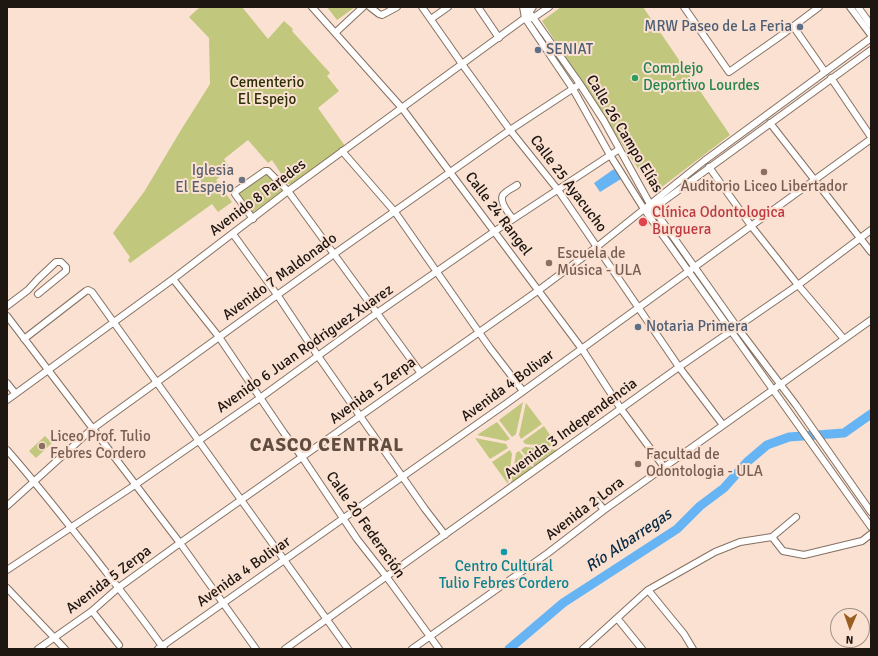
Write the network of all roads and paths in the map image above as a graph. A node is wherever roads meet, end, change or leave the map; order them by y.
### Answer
1 (312, 7) edge
2 (363, 7) edge
3 (370, 7) edge
4 (397, 7) edge
5 (422, 7) edge
6 (448, 7) edge
7 (478, 7) edge
8 (549, 7) edge
9 (819, 7) edge
10 (850, 7) edge
11 (858, 7) edge
12 (527, 8) edge
13 (685, 8) edge
14 (525, 18) junction
15 (533, 18) junction
16 (431, 19) junction
17 (871, 25) edge
18 (793, 26) junction
19 (336, 33) junction
20 (871, 35) edge
21 (499, 38) junction
22 (871, 38) edge
23 (871, 50) edge
24 (462, 64) junction
25 (825, 72) junction
26 (831, 78) junction
27 (580, 84) junction
28 (573, 88) junction
29 (402, 108) junction
30 (770, 123) junction
31 (510, 130) junction
32 (871, 138) edge
33 (618, 150) junction
34 (342, 151) junction
35 (610, 155) junction
36 (709, 167) junction
37 (451, 172) junction
38 (815, 179) junction
39 (517, 185) dead end
40 (558, 190) junction
41 (288, 191) junction
42 (651, 206) junction
43 (645, 211) junction
44 (395, 212) junction
45 (253, 219) junction
46 (513, 219) junction
47 (752, 227) junction
48 (871, 230) edge
49 (495, 231) junction
50 (233, 234) junction
51 (860, 239) junction
52 (598, 246) junction
53 (871, 252) edge
54 (334, 254) junction
55 (694, 266) junction
56 (688, 271) junction
57 (436, 272) junction
58 (173, 279) junction
59 (798, 285) junction
60 (539, 290) junction
61 (38, 294) dead end
62 (278, 296) junction
63 (7, 306) edge
64 (638, 308) junction
65 (377, 313) junction
66 (7, 316) edge
67 (871, 320) edge
68 (113, 322) junction
69 (737, 327) junction
70 (731, 331) junction
71 (480, 332) junction
72 (219, 338) junction
73 (24, 339) junction
74 (844, 339) junction
75 (582, 349) junction
76 (318, 356) junction
77 (679, 367) junction
78 (47, 370) junction
79 (420, 372) junction
80 (157, 382) junction
81 (7, 383) edge
82 (781, 385) junction
83 (773, 389) junction
84 (523, 390) junction
85 (15, 393) junction
86 (260, 398) junction
87 (7, 400) edge
88 (621, 409) junction
89 (360, 416) junction
90 (723, 425) junction
91 (92, 429) junction
92 (198, 440) junction
93 (7, 450) edge
94 (302, 457) junction
95 (664, 467) junction
96 (403, 477) junction
97 (34, 481) junction
98 (135, 485) junction
99 (240, 500) junction
100 (597, 500) dead end
101 (7, 506) edge
102 (604, 510) junction
103 (870, 511) edge
104 (796, 517) dead end
105 (343, 518) junction
106 (871, 527) edge
107 (71, 528) junction
108 (871, 534) edge
109 (444, 535) junction
110 (772, 537) junction
111 (180, 543) junction
112 (284, 559) junction
113 (7, 570) edge
114 (386, 576) junction
115 (7, 588) edge
116 (118, 588) junction
117 (648, 590) junction
118 (223, 604) junction
119 (92, 611) junction
120 (617, 618) junction
121 (327, 619) junction
122 (429, 636) junction
123 (55, 637) junction
124 (119, 645) dead end
125 (161, 648) edge
126 (38, 649) edge
127 (65, 649) edge
128 (256, 649) edge
129 (285, 649) edge
130 (348, 649) edge
131 (412, 649) edge
132 (439, 649) edge
133 (583, 649) edge
134 (642, 649) edge
135 (693, 649) edge

1 - 19 street, Calle 24 Rangel
2 - 19 street
3 - 4 street
5 - 16 street, Calle 25 Ayacucho
6 - 16 street
7 - 21 street
8 - 15 street
9 - 18 street
10 - 20 street
11 - 17 street
12 - 14 street, Avenido 8 Paredes
12 - 15 street, Calle 26 Campo Elías
13 - 18 street
14 - 15 street
14 - 21 street, Avenido 8 Paredes
14 - 28 street, Calle 26 Campo Elías
15 - 27 street, Calle 26 Campo Elías
16 - 24 street, Calle 25 Ayacucho
18 - 25 street
19 - 29 street, Calle 24 Rangel
21 - 24 street, Avenido 8 Paredes
22 - 25 street
23 - 26 street
24 - 29 street, Avenido 8 Paredes
24 - 31 street, Calle 25 Ayacucho
25 - 42 street
26 - 30 street
26 - 32 street
27 - 28 street, Avenido 7 Maldonado
27 - 33 street, Calle 26 Campo Elías
28 - 31 street, Avenido 7 Maldonado
28 - 35 street, Calle 26 Campo Elías
29 - 34 street, Avenido 8 Paredes
29 - 37 street, Calle 24 Rangel
30 - 36 street
30 - 38 street
31 - 37 street, Avenido 7 Maldonado
31 - 40 street, Calle 25 Ayacucho
32 - 38 street, Avenida 4 Bolivar
33 - 35 street, Avenido 6 Juan Rodriguez Xuarez
33 - 42 street, Calle 26 Campo Elías
34 - 41 street, Avenido 8 Paredes
34 - 44 street
35 - 40 street, Avenido 6 Juan Rodriguez Xuarez
35 - 43 street, Calle 26 Campo Elías
36 - 42 street
36 - 47 street
37 - 44 street, Avenido 7 Maldonado
37 - 49 street, Calle 24 Rangel
38 - 47 street, Avenida 4 Bolivar
38 - 51 street
39 - 46 street
40 - 46 street, Avenido 6 Juan Rodriguez Xuarez
40 - 52 street, Calle 25 Ayacucho
41 - 45 street, Avenido 8 Paredes
41 - 45 street
41 - 54 street
42 - 43 street, Avenida 5 Zerpa
42 - 55 street, Calle 26 Campo Elías
43 - 52 street, Avenida 5 Zerpa
43 - 56 street, Calle 26 Campo Elías
44 - 54 street, Avenido 7 Maldonado
44 - 57 street
45 - 50 street, Avenido 8 Paredes
46 - 49 street, Avenido 6 Juan Rodriguez Xuarez
47 - 55 street, Avenida 4 Bolivar
47 - 59 street
48 - 51 street, Avenida 3 Independencia
49 - 57 street, Avenido 6 Juan Rodriguez Xuarez
49 - 60 street, Calle 24 Rangel
50 - 58 street, Avenido 8 Paredes
50 - 62 street
51 - 53 street
51 - 59 street, Avenida 3 Independencia
52 - 60 street, Avenida 5 Zerpa
52 - 64 street, Calle 25 Ayacucho
54 - 62 street, Avenido 7 Maldonado
54 - 65 street
55 - 56 street, Avenida 4 Bolivar
55 - 69 street, Calle 26 Campo Elías
56 - 64 street, Avenida 4 Bolivar
56 - 70 street, Calle 26 Campo Elías
57 - 65 street, Avenido 6 Juan Rodriguez Xuarez
57 - 71 street
58 - 68 street, Avenido 8 Paredes
58 - 72 street, Calle 20 Federación
59 - 69 street, Avenida 3 Independencia
59 - 74 street
60 - 71 street, Avenida 5 Zerpa
60 - 75 street, Calle 24 Rangel
61 - 63 street
62 - 72 street, Avenido 7 Maldonado
62 - 76 street
64 - 75 street, Avenida 4 Bolivar
64 - 77 street, Calle 25 Ayacucho
65 - 76 street, Avenido 6 Juan Rodriguez Xuarez
65 - 79 street
66 - 73 street
67 - 74 street, Avenida 2 Lora
68 - 73 street
68 - 78 street, Avenido 8 Paredes
68 - 80 street
69 - 70 street, Avenida 3 Independencia
69 - 82 street, Calle 26 Campo Elías
70 - 77 street, Avenida 3 Independencia
70 - 83 street, Calle 26 Campo Elías
71 - 79 street, Avenida 5 Zerpa
71 - 84 street
72 - 80 street, Avenido 7 Maldonado
72 - 86 street, Calle 20 Federación
73 - 78 street
74 - 82 street, Avenida 2 Lora
75 - 84 street, Avenida 4 Bolivar
75 - 88 street, Calle 24 Rangel
76 - 86 street, Avenido 6 Juan Rodriguez Xuarez
76 - 89 street
77 - 88 street, Avenida 3 Independencia
77 - 90 street, Calle 25 Ayacucho
78 - 85 street, Avenido 8 Paredes
78 - 91 street
79 - 89 street, Avenida 5 Zerpa
80 - 91 street, Avenido 7 Maldonado
80 - 92 street
81 - 85 street
82 - 83 street, Avenida 2 Lora
82 - 103 street, Calle 26 Campo Elías
83 - 90 street, Avenida 2 Lora
83 - 106 street, Calle 26 Campo Elías
84 - 96 street, Avenida 4 Bolivar
85 - 87 street, Avenido 8 Paredes
86 - 92 street, Avenido 6 Juan Rodriguez Xuarez
86 - 94 street, Calle 20 Federación
88 - 95 street, Calle 24 Rangel
88 - 109 street, Avenida 3 Independencia
89 - 94 street, Avenida 5 Zerpa
89 - 96 street
90 - 95 street, Avenida 2 Lora
91 - 97 street, Avenido 7 Maldonado
91 - 98 street
92 - 98 street, Avenido 6 Juan Rodriguez Xuarez
92 - 99 street
93 - 97 street
94 - 99 street, Avenida 5 Zerpa
94 - 105 street, Calle 20 Federación
95 - 102 street, Avenida 2 Lora
96 - 105 street, Avenida 4 Bolivar
96 - 109 street
97 - 101 street, Avenido 7 Maldonado
97 - 107 street
98 - 107 street, Avenido 6 Juan Rodriguez Xuarez
98 - 111 street
99 - 111 street, Avenida 5 Zerpa
99 - 112 street
100 - 102 street
102 - 122 street, Avenida 2 Lora
104 - 110 street
105 - 112 street, Avenida 4 Bolivar
105 - 114 street, Calle 20 Federación
107 - 113 street, Avenido 6 Juan Rodriguez Xuarez
107 - 116 street
108 - 110 street
109 - 114 street, Avenida 3 Independencia
110 - 117 street
111 - 116 street, Avenida 5 Zerpa
111 - 118 street
112 - 118 street, Avenida 4 Bolivar
112 - 121 street
114 - 121 street, Avenida 3 Independencia
114 - 122 street, Calle 20 Federación
115 - 123 street
116 - 119 street, Avenida 5 Zerpa
116 - 125 street
117 - 120 street
117 - 135 street
118 - 125 street, Avenida 4 Bolivar
118 - 128 street
119 - 123 street, Avenida 5 Zerpa
119 - 124 street
120 - 133 street
120 - 134 street
121 - 129 street, Avenida 3 Independencia
121 - 130 street
122 - 131 street, Avenida 2 Lora
122 - 132 street, Calle 20 Federación
123 - 126 street, Avenida 5 Zerpa
123 - 127 street

